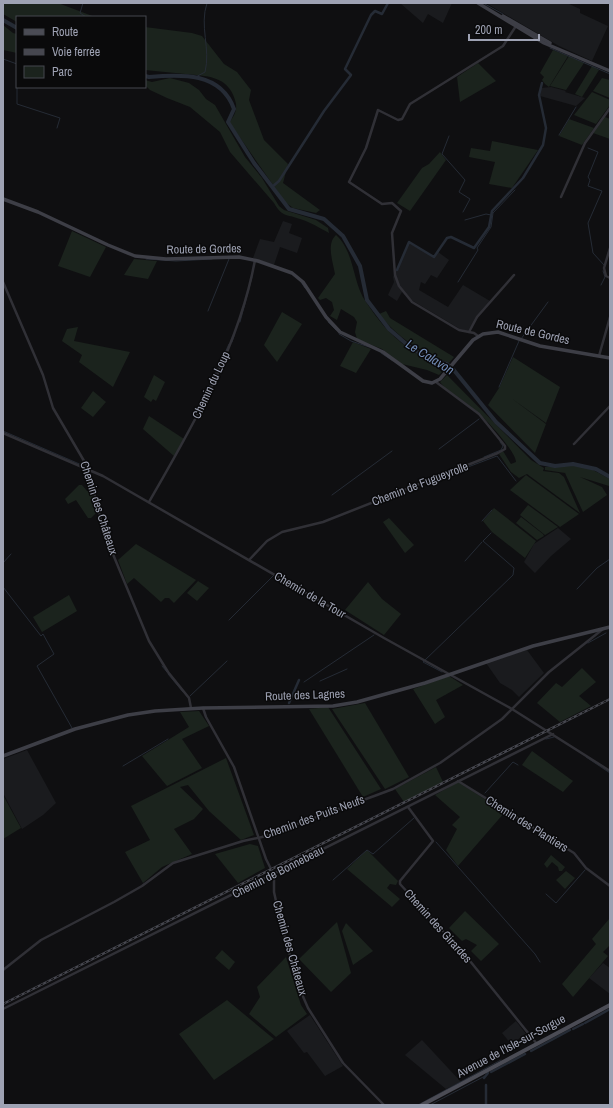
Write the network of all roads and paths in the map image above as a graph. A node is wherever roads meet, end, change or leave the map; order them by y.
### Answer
1 (478, 3) edge
2 (484, 7) junction
3 (515, 26) junction
4 (526, 29) junction
5 (560, 49) junction
6 (610, 71) edge
7 (610, 108) edge
8 (561, 198) dead end
9 (3, 199) edge
10 (610, 248) edge
11 (255, 260) junction
12 (514, 275) dead end
13 (610, 278) edge
14 (3, 282) edge
15 (610, 317) edge
16 (468, 332) junction
17 (478, 336) junction
18 (599, 356) junction
19 (610, 358) edge
20 (436, 382) junction
21 (610, 406) edge
22 (3, 433) edge
23 (574, 444) dead end
24 (89, 470) junction
25 (148, 502) junction
26 (250, 559) junction
27 (610, 627) edge
28 (603, 628) junction
29 (450, 674) junction
30 (192, 708) junction
31 (203, 708) junction
32 (512, 709) junction
33 (553, 734) junction
34 (3, 756) edge
35 (610, 771) edge
36 (458, 781) junction
37 (408, 806) junction
38 (259, 837) junction
39 (274, 874) junction
40 (610, 886) edge
41 (3, 970) edge
42 (610, 1005) edge
43 (3, 1009) edge
44 (537, 1044) junction
45 (384, 1105) edge
46 (422, 1105) edge

1 - 2 street
2 - 3 street
2 - 4 street
3 - 4 street
3 - 5 street
3 - 16 street
4 - 5 street
5 - 6 street
7 - 8 street
9 - 11 street, Route de Gordes
10 - 13 street
11 - 20 street, Route de Gordes
11 - 25 street, Chemin du Loup
12 - 16 street
14 - 24 street, Chemin des Châteaux
15 - 18 street
16 - 17 street
17 - 18 street, Route de Gordes
17 - 20 street
18 - 19 street, Route de Gordes
20 - 26 street, Chemin de Fugueyrolle
21 - 23 street
22 - 24 street, Chemin de la Tour
24 - 25 street, Chemin de la Tour
24 - 30 street, Chemin des Châteaux
25 - 26 street, Chemin de la Tour
26 - 29 street, Chemin de la Tour
27 - 28 street, Route des Lagnes
28 - 29 street, Route des Lagnes
28 - 32 street, Chemin des Puits Neufs
29 - 31 street, Route des Lagnes
29 - 32 street, Chemin de la Tour
30 - 31 street, Route des Lagnes
30 - 34 street, Route des Lagnes
31 - 38 street, Chemin des Châteaux
32 - 33 street, Chemin de la Tour
32 - 38 street, Chemin des Puits Neufs
33 - 35 street, Chemin de la Tour
33 - 36 street, Chemin de Bonnebeau
36 - 37 street, Chemin de Bonnebeau
36 - 40 street, Chemin des Plantiers
37 - 39 street, Chemin de Bonnebeau
37 - 44 street, Chemin des Girardes
38 - 39 street, Chemin des Châteaux
38 - 41 street, Chemin des Puits Neufs
39 - 43 street, Chemin de Bonnebeau
39 - 45 street, Chemin des Châteaux
42 - 44 main road, Avenue de l'Isle-sur-Sorgue
44 - 46 main road, Avenue de l'Isle-sur-Sorgue

